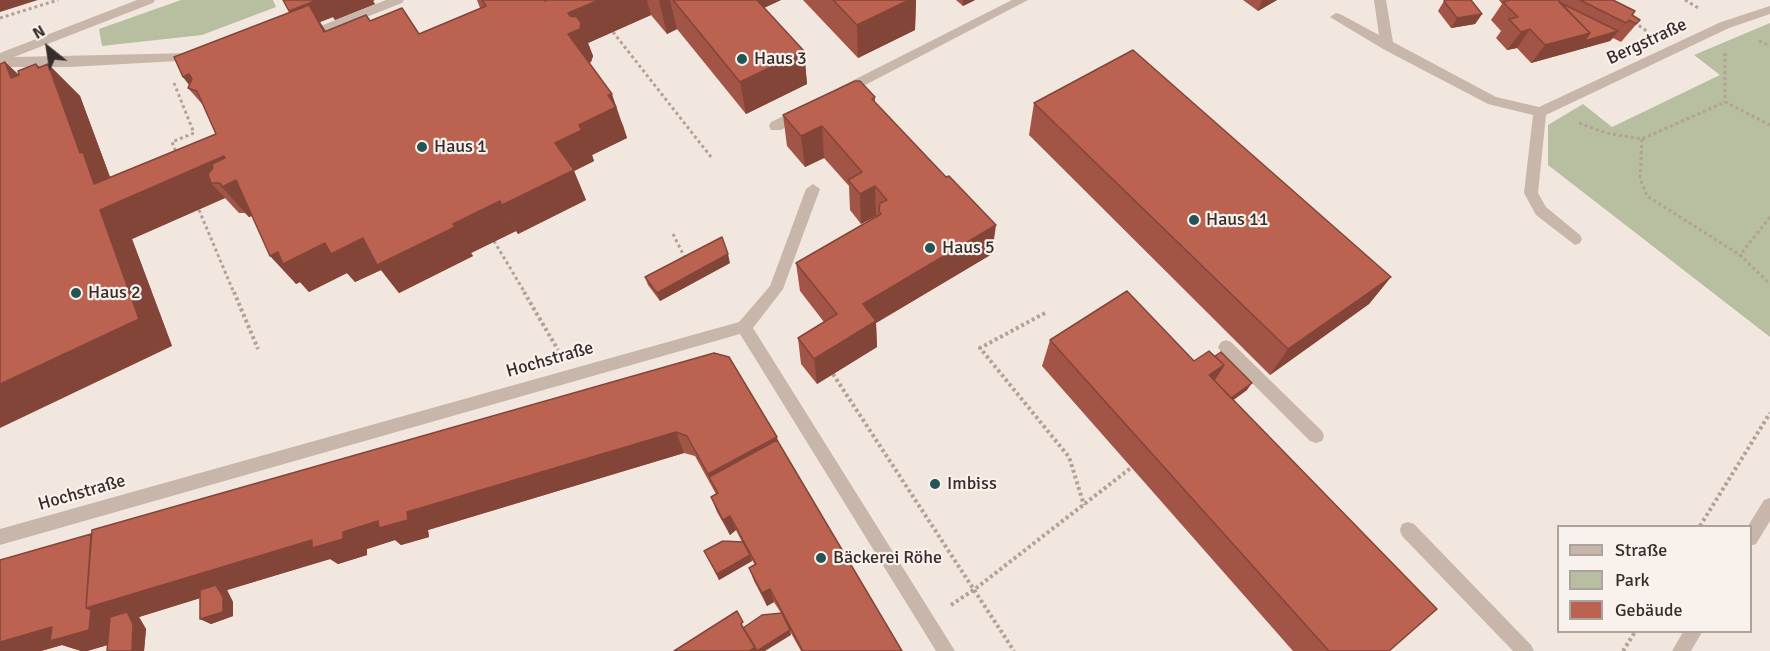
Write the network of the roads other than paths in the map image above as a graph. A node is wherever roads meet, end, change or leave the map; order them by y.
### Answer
1 (149, 0) edge
2 (398, 0) edge
3 (1022, 0) edge
4 (1380, 0) edge
5 (1770, 10) edge
6 (1336, 17) dead end
7 (299, 38) edge
8 (1387, 46) junction
9 (205, 55) edge
10 (0, 60) edge
11 (1540, 112) junction
12 (776, 126) dead end
13 (813, 189) dead end
14 (1575, 239) dead end
15 (744, 327) junction
16 (1226, 347) dead end
17 (1316, 436) dead end
18 (1770, 506) edge
19 (1408, 530) dead end
20 (1752, 535) edge
21 (0, 537) edge
22 (1692, 633) edge
23 (946, 651) edge
24 (1525, 651) edge
25 (1681, 651) edge

1 - 10 street
2 - 7 street
3 - 12 street
4 - 8 street
5 - 11 street, Bergstraße
6 - 8 street
8 - 11 street
9 - 10 street
11 - 14 street
13 - 15 street
15 - 21 street, Hochstraße
15 - 23 street
16 - 17 street
18 - 20 street
19 - 24 street
22 - 25 street

